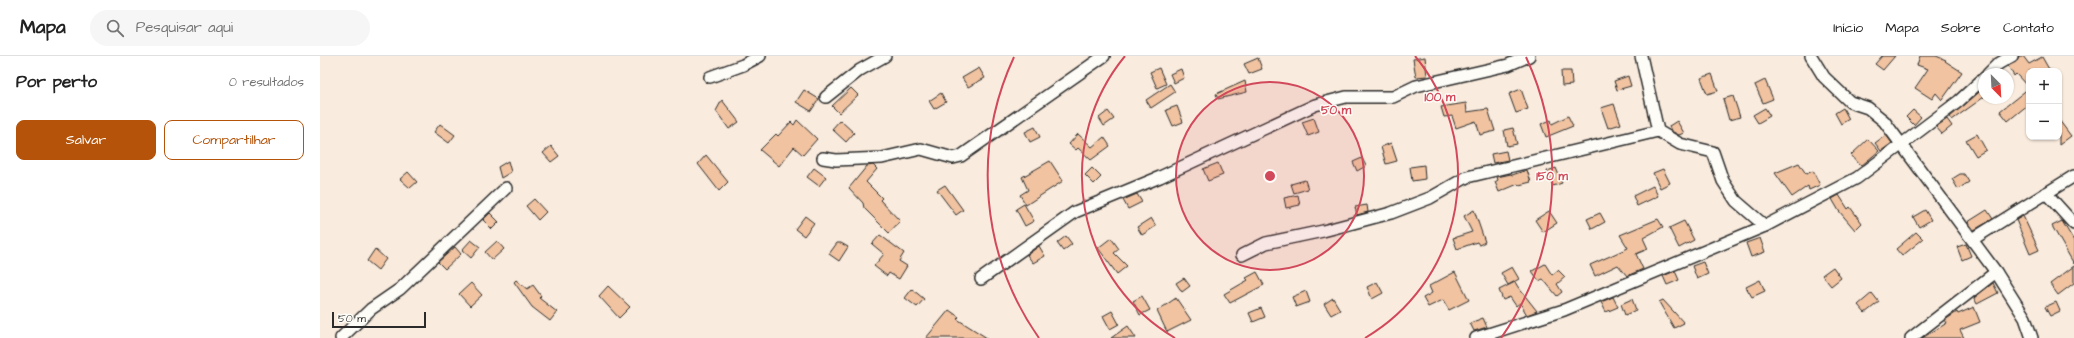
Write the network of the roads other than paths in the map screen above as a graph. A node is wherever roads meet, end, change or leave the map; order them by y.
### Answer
1 (760, 56) edge
2 (885, 56) edge
3 (1104, 56) edge
4 (1529, 56) edge
5 (1641, 56) edge
6 (1811, 56) edge
7 (2012, 56) edge
8 (1994, 68) edge
9 (710, 77) dead end
10 (1978, 84) edge
11 (826, 97) dead end
12 (1658, 131) junction
13 (1901, 144) junction
14 (824, 158) dead end
15 (2074, 176) edge
16 (506, 188) dead end
17 (2046, 193) junction
18 (2074, 224) edge
19 (1765, 226) junction
20 (1973, 239) junction
21 (1242, 255) dead end
22 (1996, 272) junction
23 (981, 279) dead end
24 (341, 338) edge
25 (1479, 338) edge
26 (1911, 338) edge
27 (2032, 338) edge

1 - 9 street
2 - 11 street
3 - 14 street
4 - 23 street
5 - 12 street
6 - 13 street
7 - 8 street
10 - 13 street
12 - 19 street
12 - 21 street
13 - 19 street
13 - 20 street
15 - 17 street
16 - 24 street
17 - 18 street
17 - 20 street
19 - 25 street
20 - 22 street
22 - 26 street
22 - 27 street

